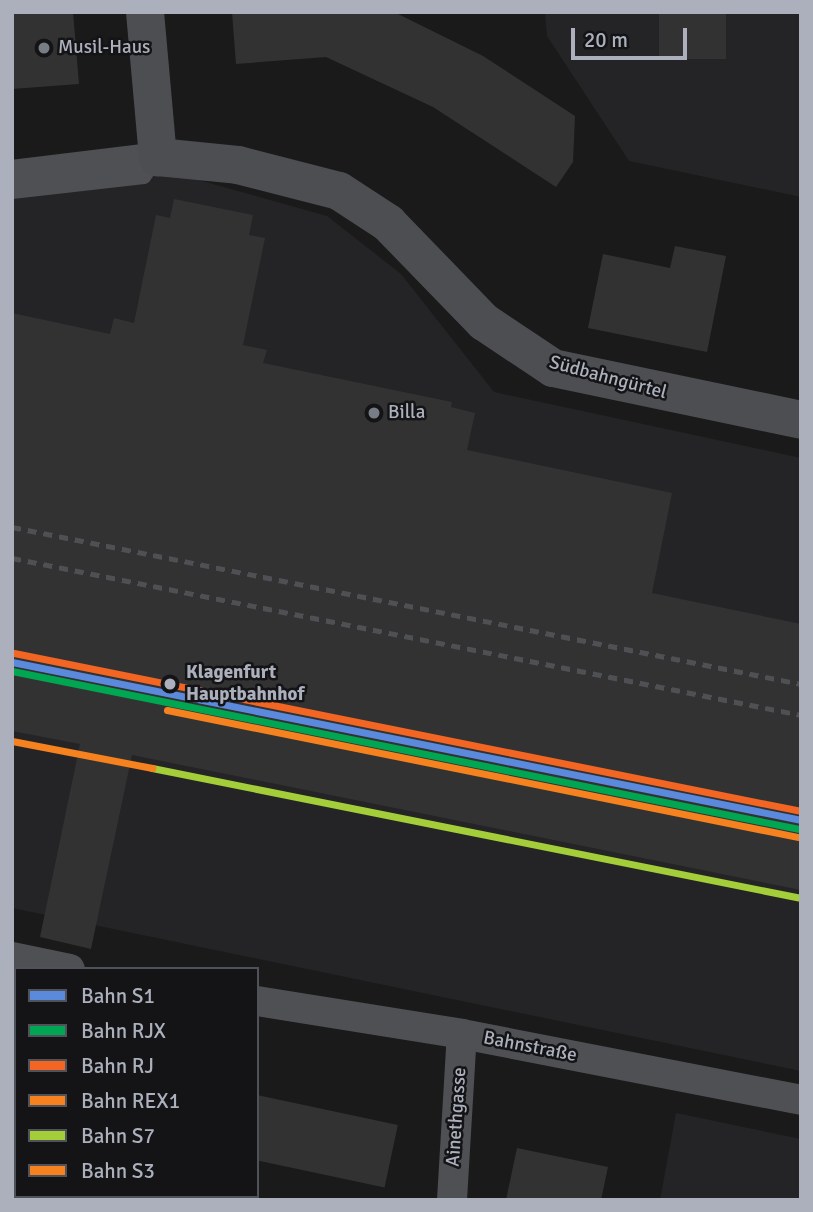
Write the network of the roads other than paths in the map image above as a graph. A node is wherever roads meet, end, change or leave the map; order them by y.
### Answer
1 (145, 12) edge
2 (158, 157) junction
3 (12, 175) edge
4 (12, 192) edge
5 (801, 420) edge
6 (12, 957) edge
7 (60, 967) edge
8 (259, 1001) edge
9 (463, 1034) junction
10 (801, 1100) edge
11 (452, 1200) edge

1 - 2 street
2 - 3 street
2 - 4 lane
2 - 5 street, Südbahngürtel
6 - 7 street
8 - 9 street, Bahnstraße
9 - 10 street, Bahnstraße
9 - 11 street, Ainethgasse

